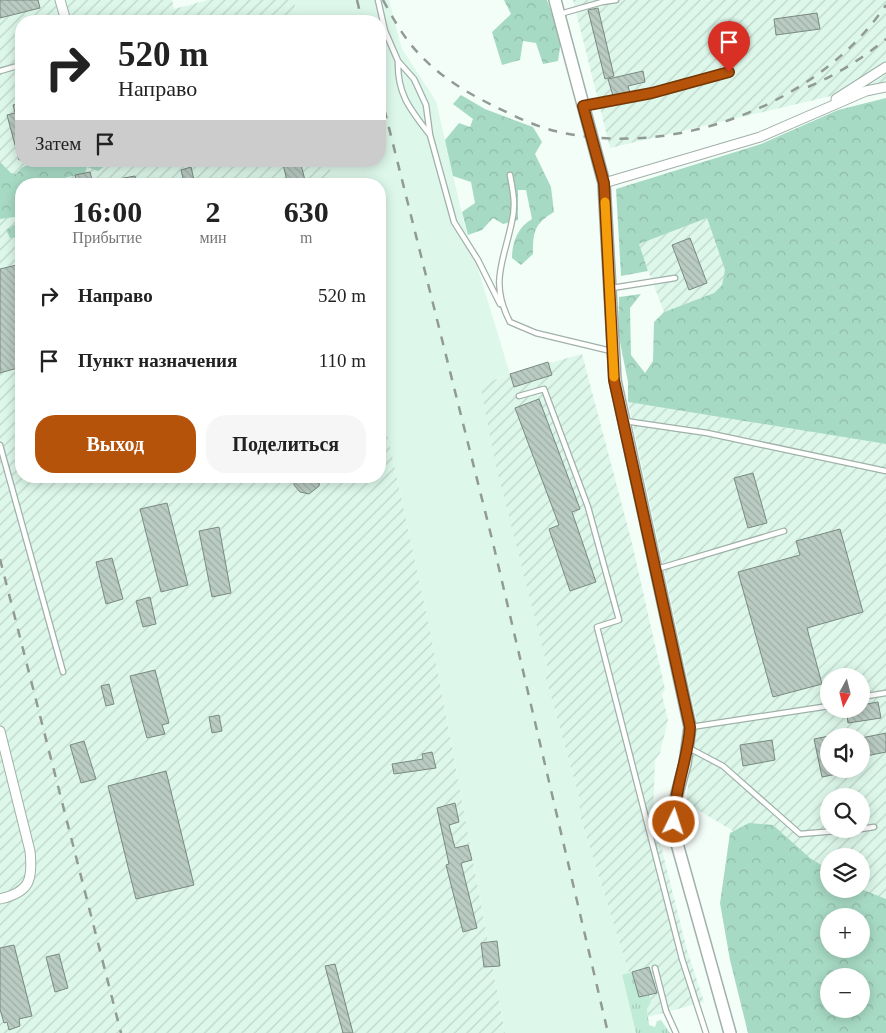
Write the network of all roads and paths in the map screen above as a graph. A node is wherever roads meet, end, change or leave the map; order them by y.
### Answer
1 (60, 0) edge
2 (378, 0) edge
3 (555, 0) edge
4 (616, 0) edge
5 (558, 14) junction
6 (64, 15) edge
7 (381, 15) edge
8 (386, 33) edge
9 (398, 61) junction
10 (15, 66) edge
11 (886, 66) edge
12 (0, 70) edge
13 (729, 72) dead end
14 (886, 88) edge
15 (583, 106) junction
16 (818, 112) junction
17 (430, 135) junction
18 (510, 175) dead end
19 (604, 183) junction
20 (675, 278) dead end
21 (610, 288) junction
22 (500, 304) junction
23 (613, 352) junction
24 (520, 396) dead end
25 (622, 420) junction
26 (0, 446) edge
27 (886, 471) edge
28 (784, 531) dead end
29 (655, 569) junction
30 (63, 672) dead end
31 (886, 693) edge
32 (870, 696) edge
33 (820, 707) edge
34 (690, 727) junction
35 (0, 731) edge
36 (688, 747) junction
37 (874, 827) dead end
38 (870, 828) edge
39 (820, 832) edge
40 (0, 899) edge
41 (655, 968) dead end
42 (676, 1033) edge
43 (706, 1033) edge
44 (730, 1033) edge

1 - 6 street
2 - 7 lane
3 - 5 street
4 - 5 lane
5 - 15 street
8 - 9 lane
9 - 17 lane
9 - 17 lane
10 - 12 lane
11 - 16 street
13 - 15 lane
14 - 16 street
15 - 19 street
16 - 19 street
17 - 22 lane
18 - 22 lane
19 - 21 street
20 - 21 lane
21 - 23 street
22 - 23 lane
23 - 25 street
24 - 43 lane
25 - 27 lane
25 - 29 street
26 - 30 lane
28 - 29 lane
29 - 34 street
31 - 32 lane
33 - 34 lane
34 - 36 street
35 - 40 street
36 - 39 lane
36 - 44 street
37 - 38 lane
41 - 42 lane

